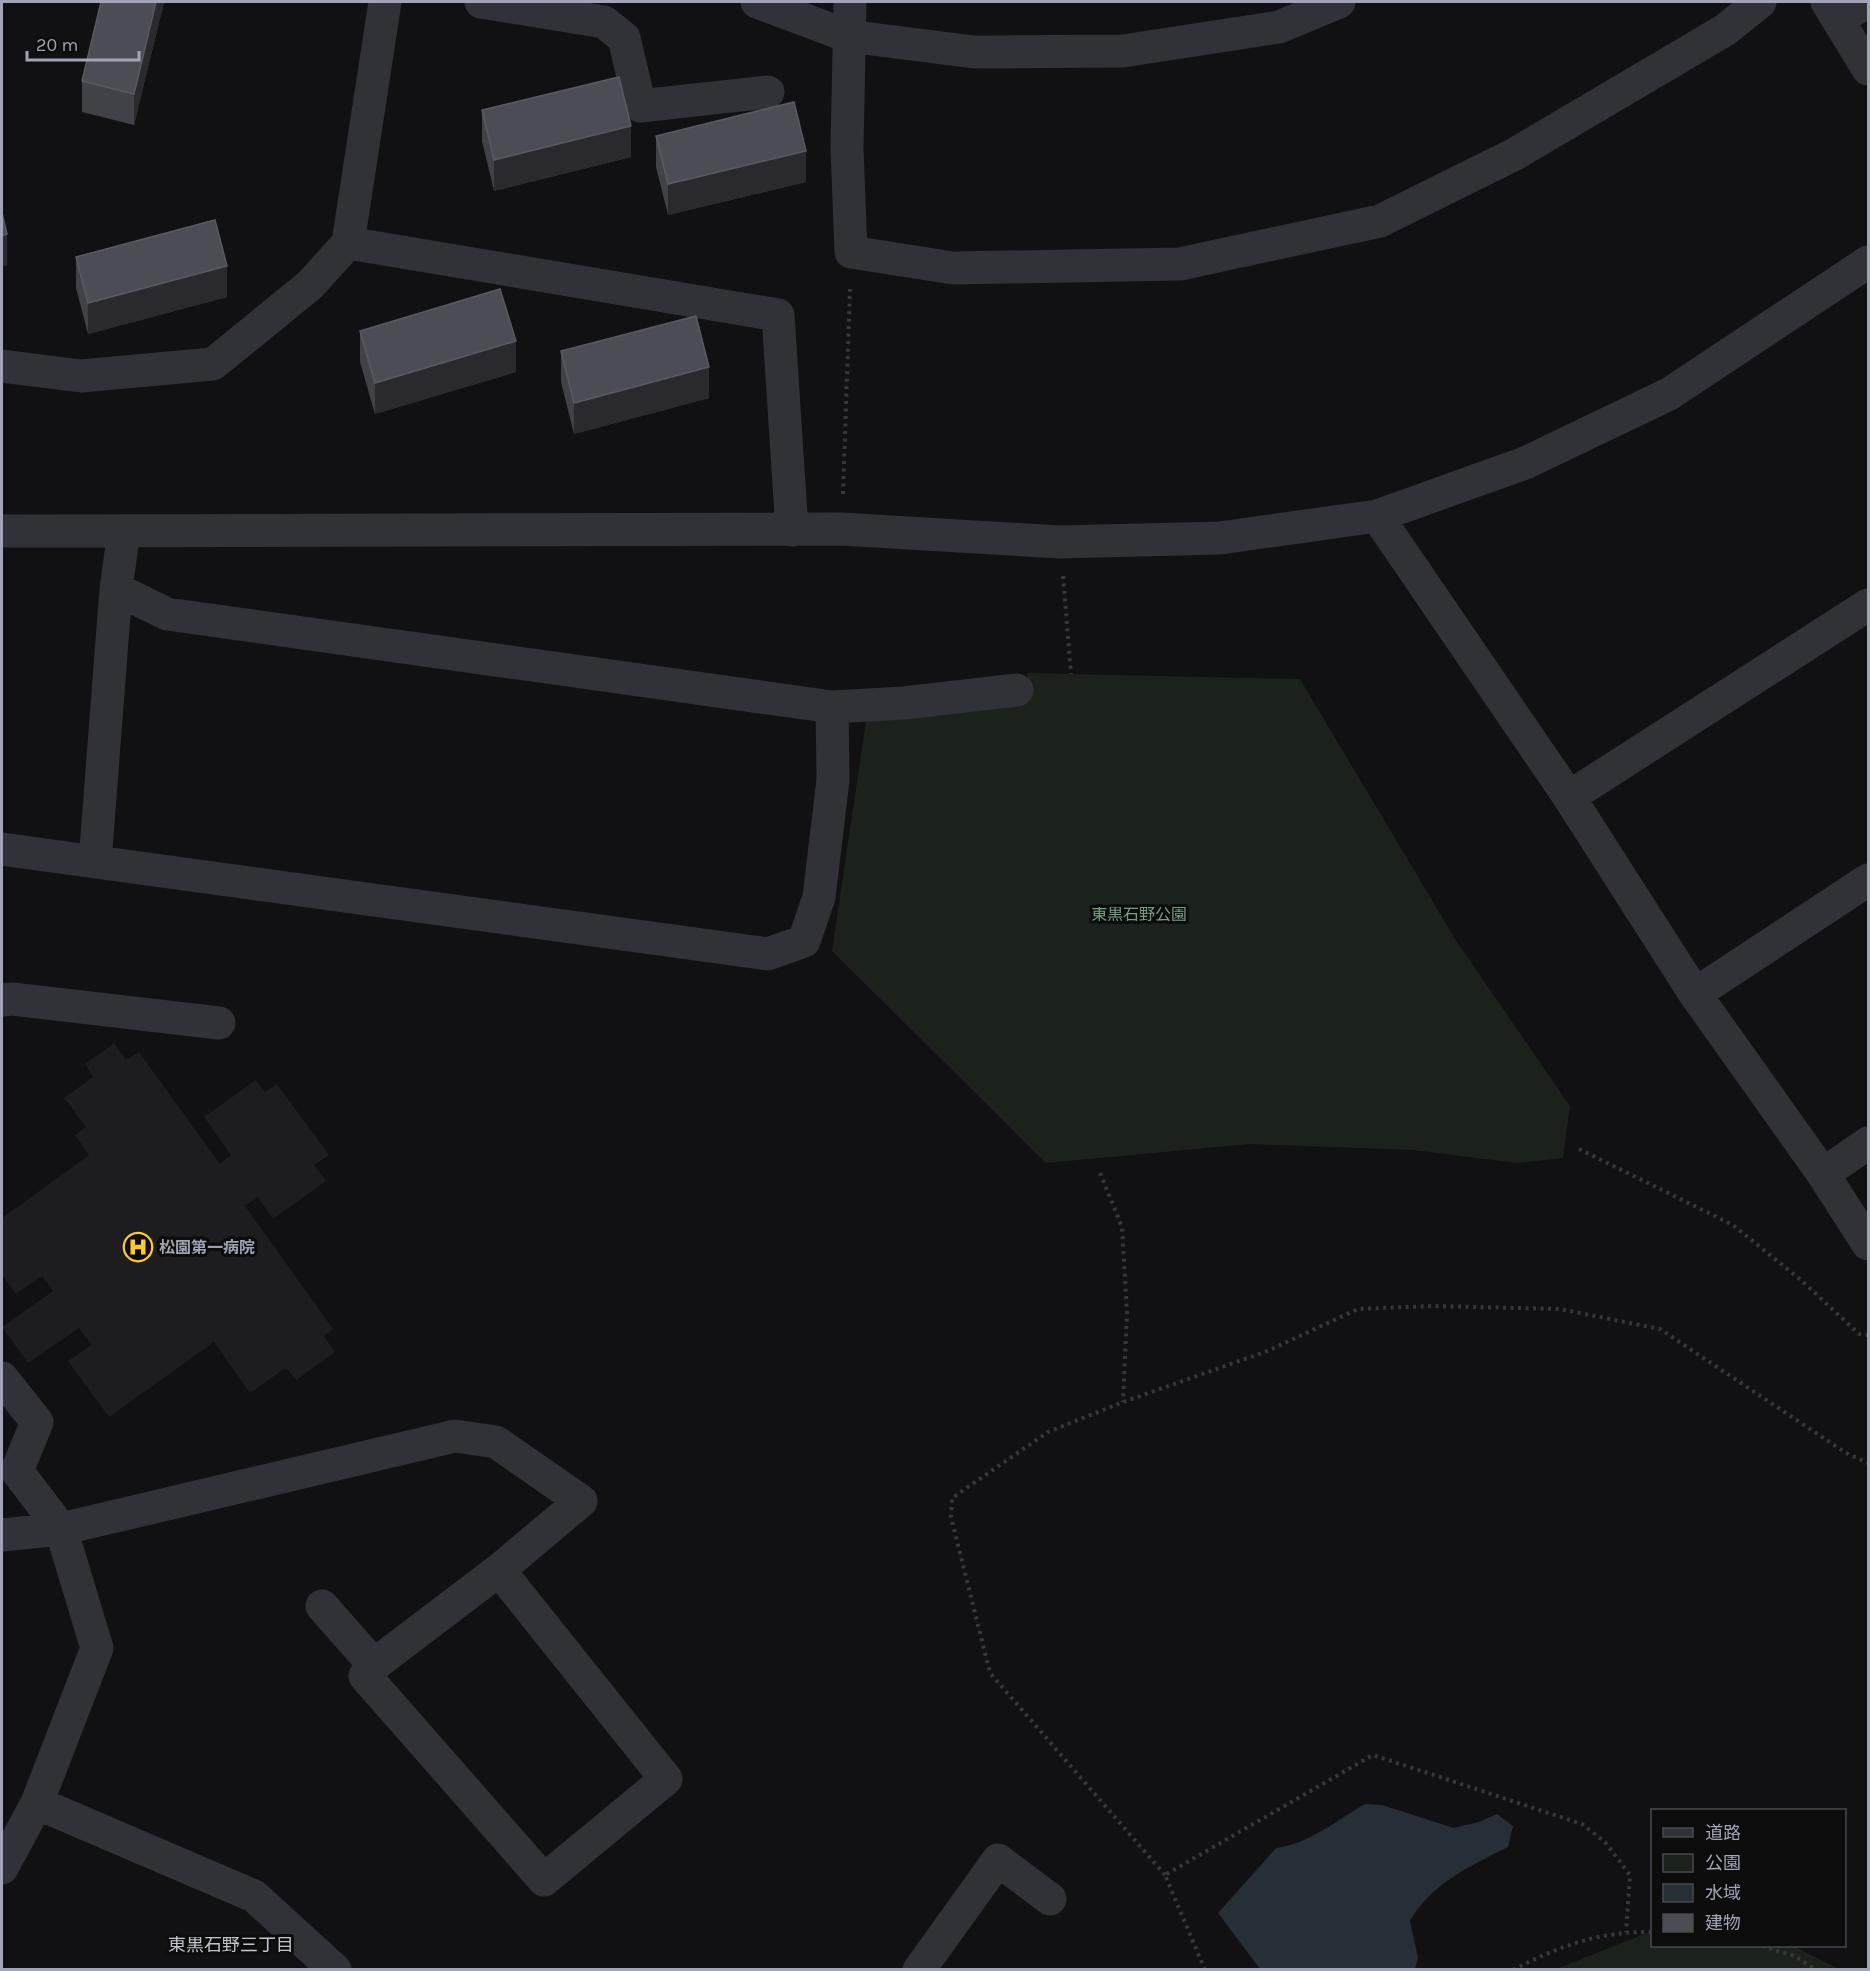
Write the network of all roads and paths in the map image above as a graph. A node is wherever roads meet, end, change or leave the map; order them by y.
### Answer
1 (385, 2) edge
2 (481, 2) edge
3 (758, 2) edge
4 (850, 2) edge
5 (1339, 2) edge
6 (1760, 2) edge
7 (1866, 2) edge
8 (1832, 11) edge
9 (848, 36) junction
10 (1869, 69) edge
11 (768, 92) dead end
12 (348, 243) junction
13 (851, 252) junction
14 (1869, 262) edge
15 (2, 366) edge
16 (1377, 516) junction
17 (842, 529) junction
18 (792, 530) junction
19 (2, 531) edge
20 (124, 531) junction
21 (1060, 542) junction
22 (116, 589) junction
23 (1869, 605) edge
24 (1071, 674) dead end
25 (1017, 690) dead end
26 (832, 707) junction
27 (1569, 797) junction
28 (2, 849) edge
29 (95, 862) junction
30 (1869, 880) edge
31 (1695, 994) junction
32 (2, 1000) edge
33 (219, 1023) dead end
34 (1869, 1143) edge
35 (1579, 1149) dead end
36 (1101, 1173) dead end
37 (1823, 1174) junction
38 (1869, 1244) edge
39 (1869, 1335) edge
40 (2, 1378) edge
41 (1123, 1402) junction
42 (1869, 1463) edge
43 (61, 1529) junction
44 (2, 1535) edge
45 (499, 1570) junction
46 (322, 1606) dead end
47 (374, 1665) junction
48 (37, 1803) junction
49 (2, 1868) edge
50 (1165, 1875) junction
51 (1050, 1899) dead end
52 (1626, 1932) junction
53 (1651, 1932) edge
54 (1765, 1947) edge
55 (335, 1970) edge
56 (919, 1970) edge
57 (1205, 1970) edge
58 (1513, 1970) edge
59 (1816, 1970) edge

1 - 12 street
2 - 11 street
3 - 9 street
4 - 9 street
5 - 9 street
6 - 13 street
7 - 8 street
8 - 10 street
9 - 13 street
12 - 15 street
12 - 18 street
13 - 17 path
14 - 16 street
16 - 21 street
16 - 27 street
17 - 18 street
17 - 21 street
18 - 20 street
19 - 20 street
20 - 22 street
21 - 24 path
22 - 26 street
22 - 29 street
23 - 27 street
25 - 26 street
26 - 29 street
27 - 31 street
28 - 29 street
30 - 31 street
31 - 37 street
32 - 33 street
34 - 37 street
35 - 39 path
36 - 41 path
37 - 38 street
40 - 43 street
41 - 42 path
41 - 50 path
43 - 44 street
43 - 45 street
43 - 48 street
45 - 47 street
45 - 47 street
46 - 47 street
48 - 49 street
48 - 55 street
50 - 52 path
50 - 57 path
51 - 56 street
52 - 53 path
52 - 58 path
54 - 59 path

